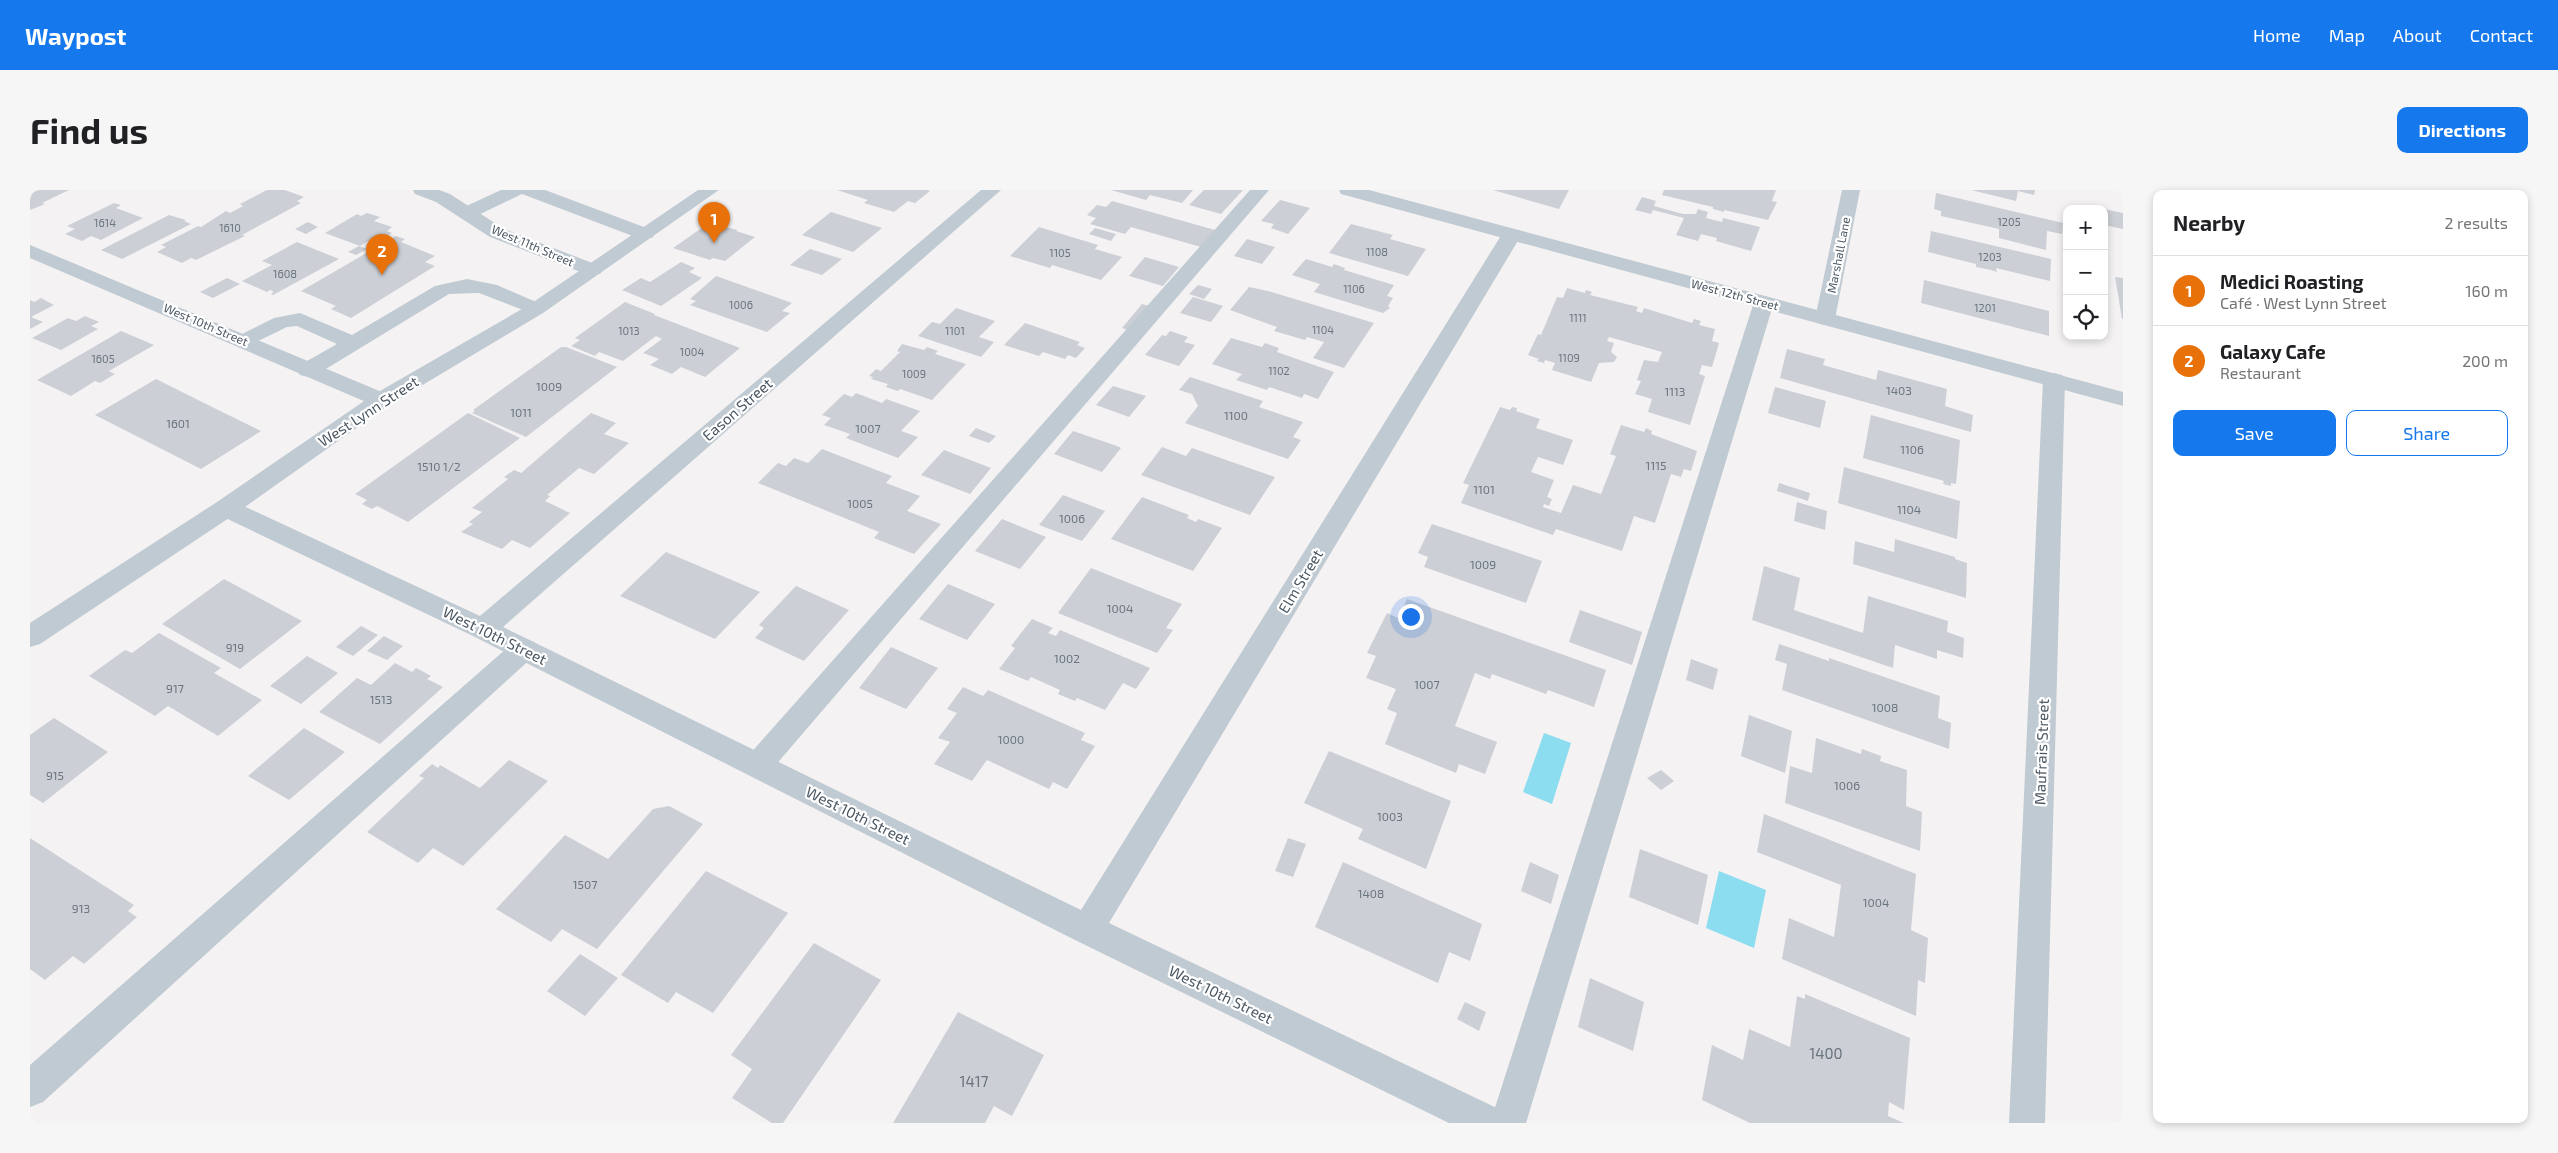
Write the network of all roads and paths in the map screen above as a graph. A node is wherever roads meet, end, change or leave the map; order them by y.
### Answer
1 (422, 190) edge
2 (516, 190) edge
3 (528, 190) edge
4 (710, 190) edge
5 (992, 190) edge
6 (1260, 190) edge
7 (1348, 190) edge
8 (1851, 190) edge
9 (467, 213) junction
10 (645, 234) junction
11 (1512, 234) junction
12 (30, 251) edge
13 (593, 270) junction
14 (1764, 302) junction
15 (536, 309) junction
16 (1825, 319) junction
17 (246, 341) junction
18 (353, 343) junction
19 (308, 370) junction
20 (2054, 380) junction
21 (2123, 399) edge
22 (381, 400) junction
23 (226, 508) junction
24 (483, 629) junction
25 (30, 637) edge
26 (524, 649) junction
27 (758, 765) junction
28 (1087, 929) junction
29 (30, 1089) edge
30 (1488, 1123) edge
31 (1508, 1123) edge
32 (2027, 1123) edge

1 - 9 street, West 11th Street
2 - 9 street
3 - 10 street
4 - 10 street, West Lynn Street
5 - 24 street, Eason Street
6 - 27 street
7 - 11 street, West 12th Street
8 - 16 street, Marshall Lane
9 - 13 street, West 11th Street
10 - 13 street, West Lynn Street
11 - 14 street, West 12th Street
11 - 28 street, Elm Street
12 - 17 street, West 10th Street
13 - 15 street, West Lynn Street
14 - 16 street, West 12th Street
14 - 31 street
15 - 18 street
15 - 22 street, West Lynn Street
16 - 20 street, West 12th Street
17 - 18 street
17 - 19 street, West 10th Street
18 - 19 street
19 - 22 street, West 10th Street
20 - 21 street, West 12th Street
20 - 32 street, Maufrais Street
22 - 23 street, West Lynn Street
23 - 24 street, West 10th Street
23 - 25 street, West Lynn Street
24 - 26 street, West 10th Street
26 - 27 street, West 10th Street
26 - 29 street
27 - 28 street, West 10th Street
28 - 30 street, West 10th Street

